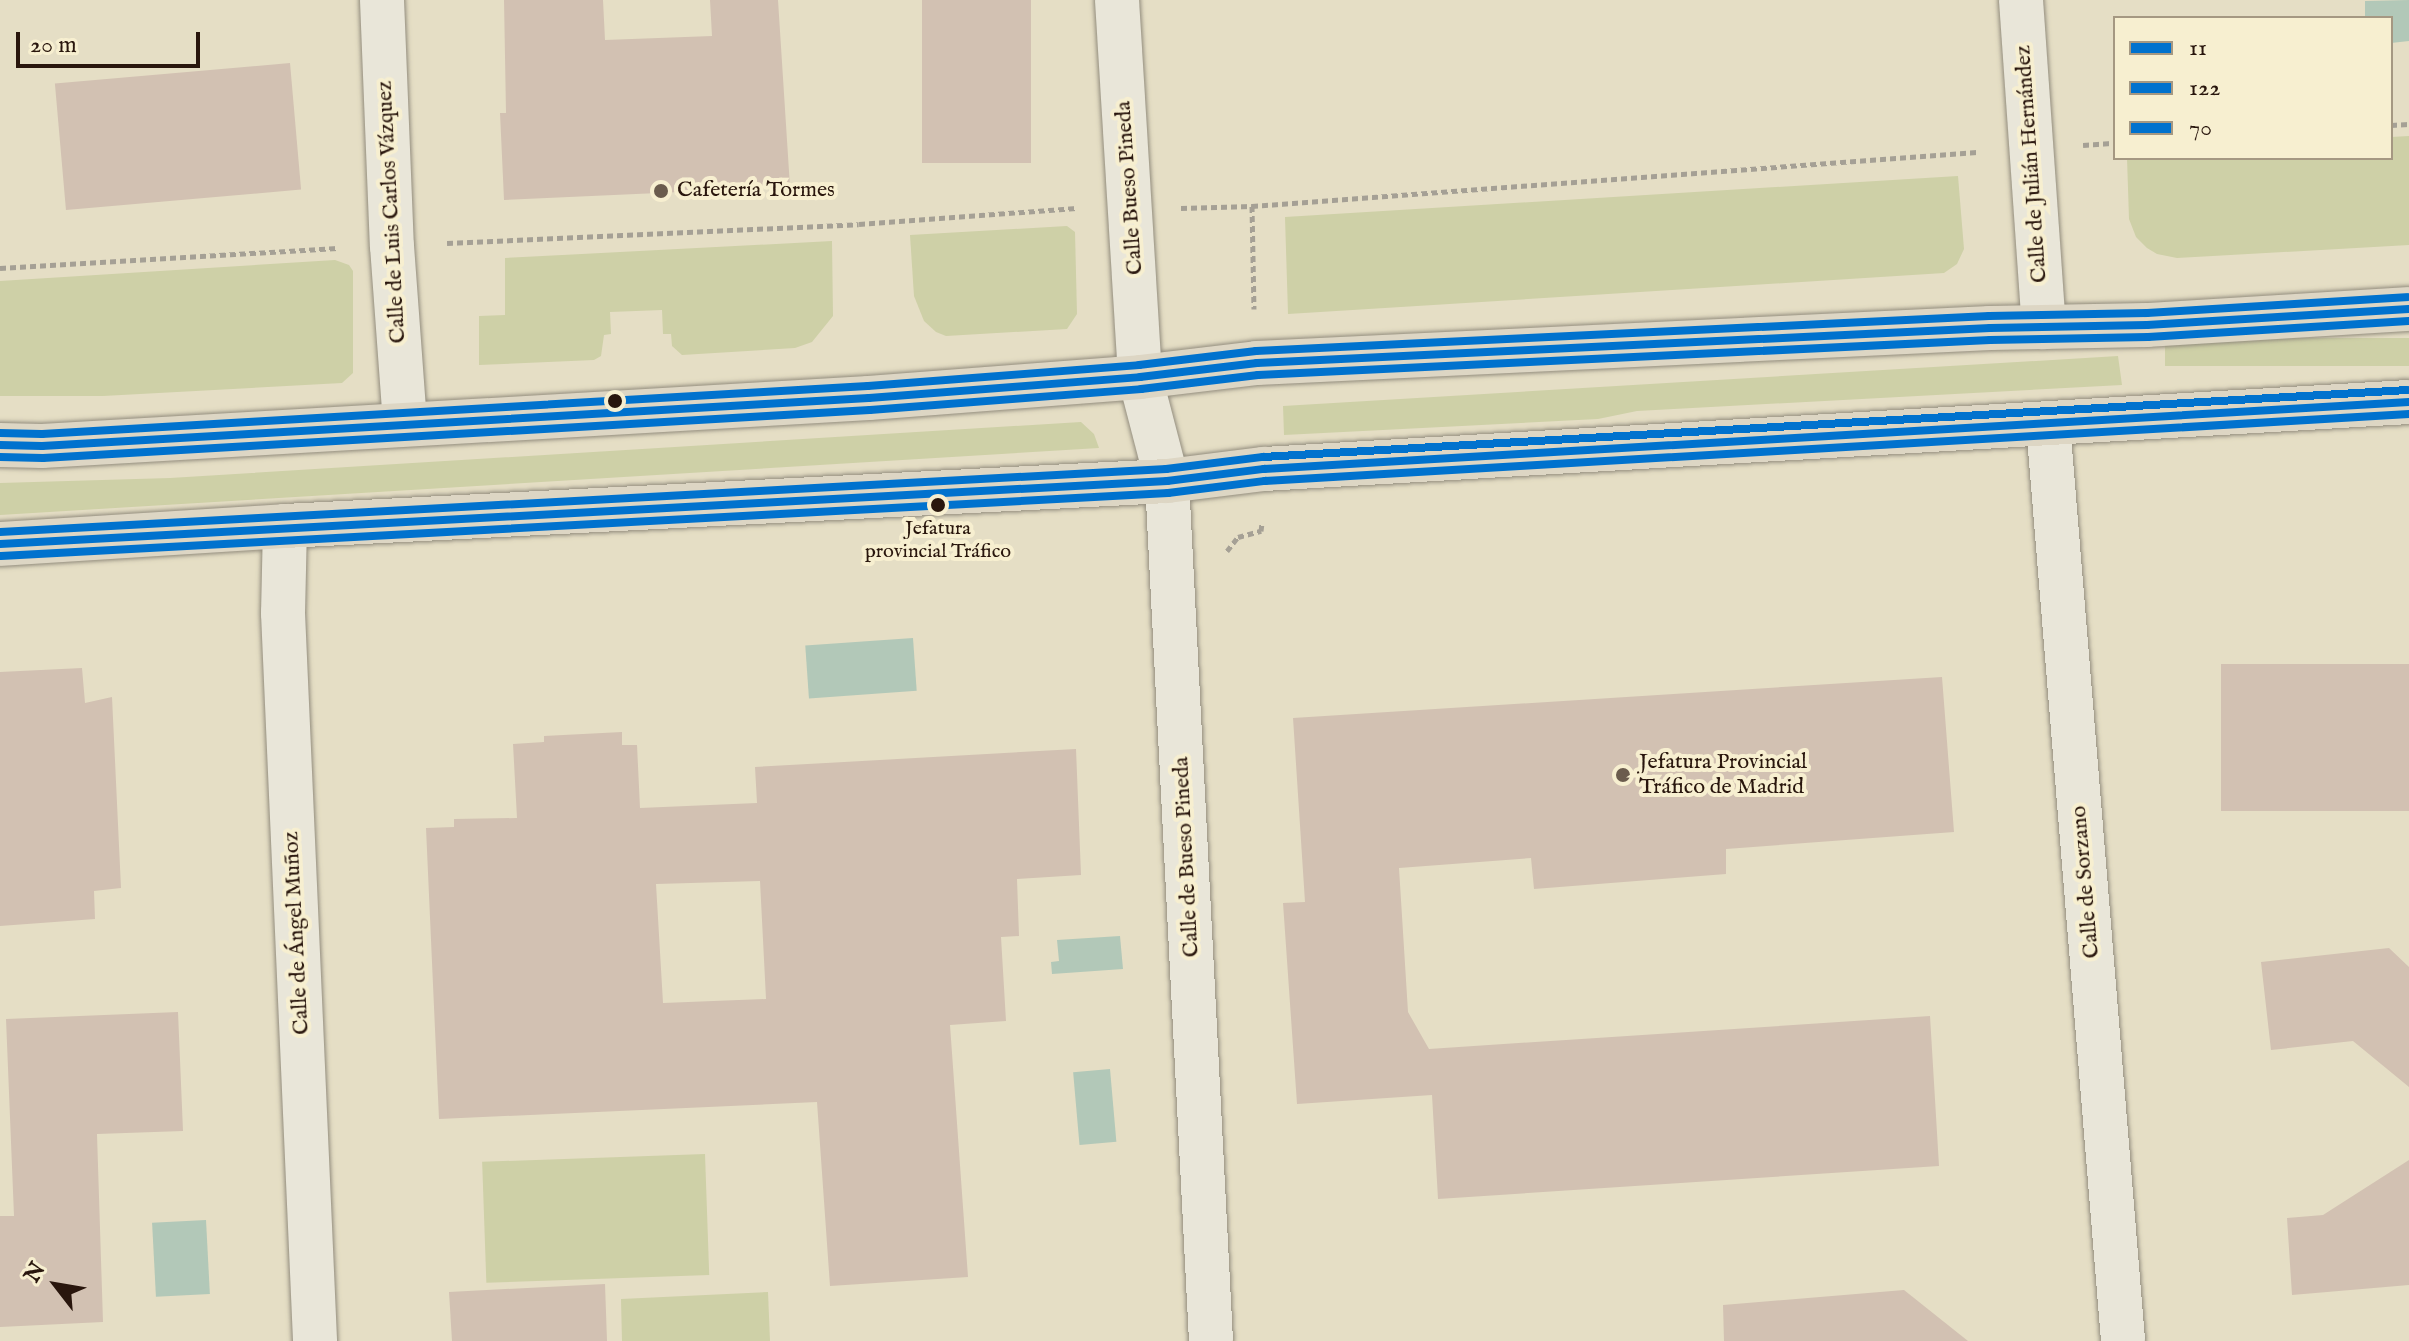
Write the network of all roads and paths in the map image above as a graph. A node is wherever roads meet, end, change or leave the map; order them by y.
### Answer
1 (382, 0) edge
2 (1117, 0) edge
3 (2021, 0) edge
4 (2031, 148) junction
5 (1252, 206) dead end
6 (1132, 210) junction
7 (392, 246) junction
8 (0, 268) edge
9 (2409, 309) edge
10 (2044, 327) junction
11 (1140, 377) junction
12 (2409, 402) edge
13 (405, 423) junction
14 (2048, 424) junction
15 (0, 445) edge
16 (1167, 481) junction
17 (285, 526) junction
18 (0, 544) edge
19 (315, 1341) edge
20 (1211, 1341) edge
21 (2123, 1341) edge

1 - 7 street, Calle de Luis Carlos Vázquez
2 - 6 street, Calle Bueso Pineda
3 - 4 street, Calle de Julián Hernández
4 - 5 path
4 - 10 street, Calle de Julián Hernández
6 - 7 path
6 - 11 street, Calle Bueso Pineda
7 - 8 path
7 - 13 street, Calle de Luis Carlos Vázquez
9 - 10 main road
10 - 11 main road
11 - 13 main road
11 - 16 street, Calle de Bueso Pineda
12 - 14 main road
13 - 15 main road
14 - 16 main road
14 - 21 street, Calle de Sorzano
16 - 17 main road
16 - 20 street, Calle de Bueso Pineda
17 - 18 main road
17 - 19 street, Calle de Ángel Muñoz

